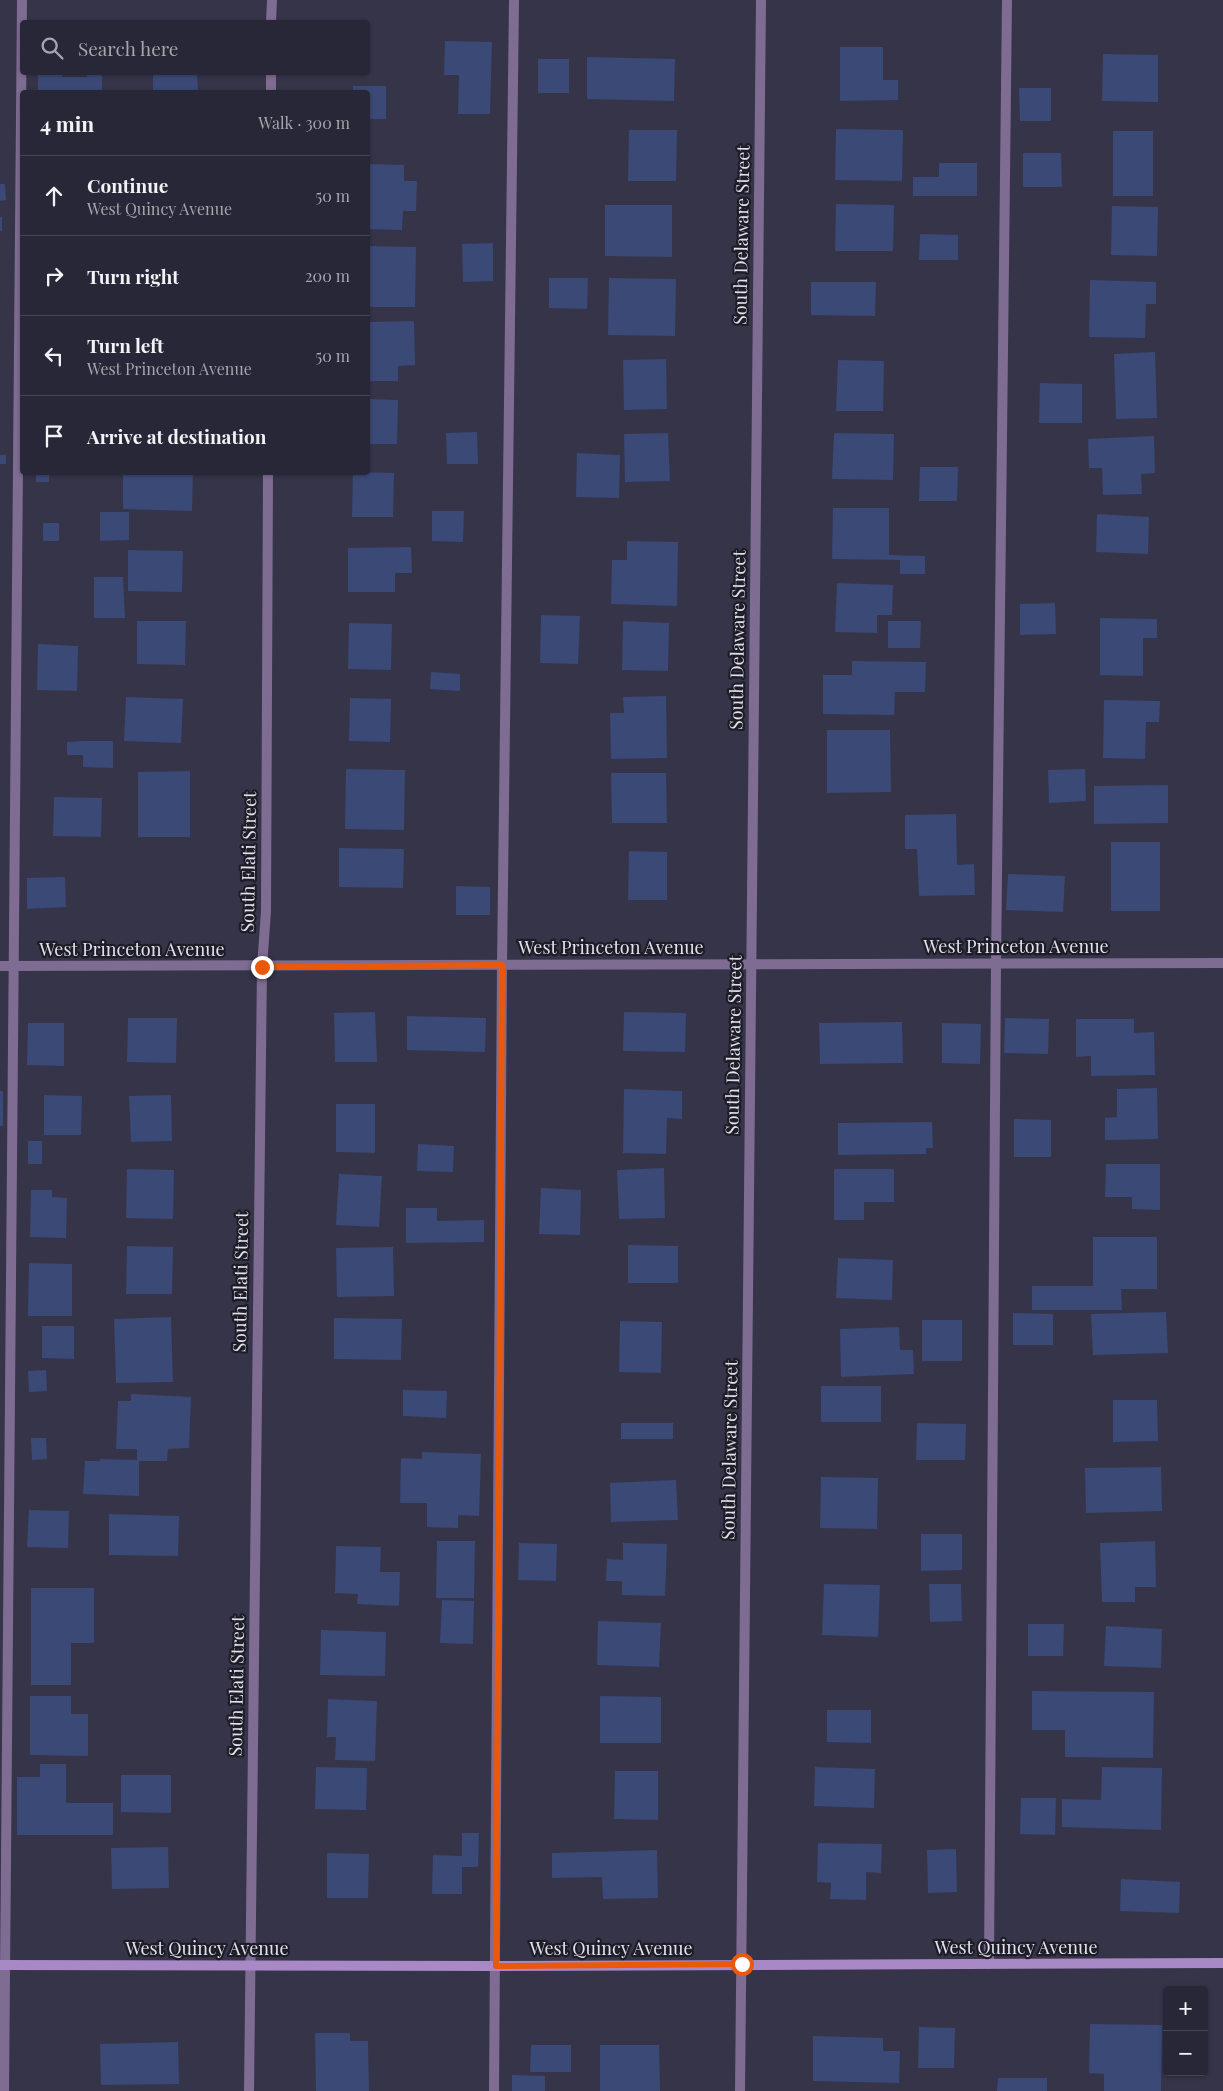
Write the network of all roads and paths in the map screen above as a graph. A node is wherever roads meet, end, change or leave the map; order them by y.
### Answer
1 (22, 0) edge
2 (272, 0) edge
3 (514, 0) edge
4 (761, 0) edge
5 (1008, 0) edge
6 (22, 20) edge
7 (271, 20) edge
8 (21, 75) edge
9 (271, 75) edge
10 (21, 90) edge
11 (271, 90) edge
12 (20, 215) edge
13 (268, 475) edge
14 (751, 963) junction
15 (996, 963) junction
16 (1223, 963) edge
17 (502, 965) junction
18 (0, 966) edge
19 (13, 966) junction
20 (262, 967) junction
21 (2, 1964) edge
22 (742, 1964) junction
23 (989, 1964) junction
24 (1223, 1964) edge
25 (250, 1965) junction
26 (496, 1966) junction
27 (4, 2091) edge
28 (249, 2091) edge
29 (494, 2091) edge
30 (740, 2091) edge

1 - 6 street
2 - 7 street
3 - 17 street
4 - 14 street, South Delaware Street
5 - 15 street
8 - 10 street
9 - 11 street
12 - 19 street
13 - 20 street, South Elati Street
14 - 15 street, West Princeton Avenue
14 - 17 street, West Princeton Avenue
14 - 22 street, South Delaware Street
15 - 16 street, West Princeton Avenue
15 - 23 street
17 - 20 street, West Princeton Avenue
17 - 26 street
18 - 19 street, West Princeton Avenue
19 - 20 street, West Princeton Avenue
19 - 21 street
20 - 25 street, South Elati Street
21 - 25 street, West Quincy Avenue
21 - 27 street
22 - 23 street, West Quincy Avenue
22 - 26 street, West Quincy Avenue
22 - 30 street, South Delaware Street
23 - 24 street, West Quincy Avenue
25 - 26 street, West Quincy Avenue
25 - 28 street, South Elati Street
26 - 29 street

